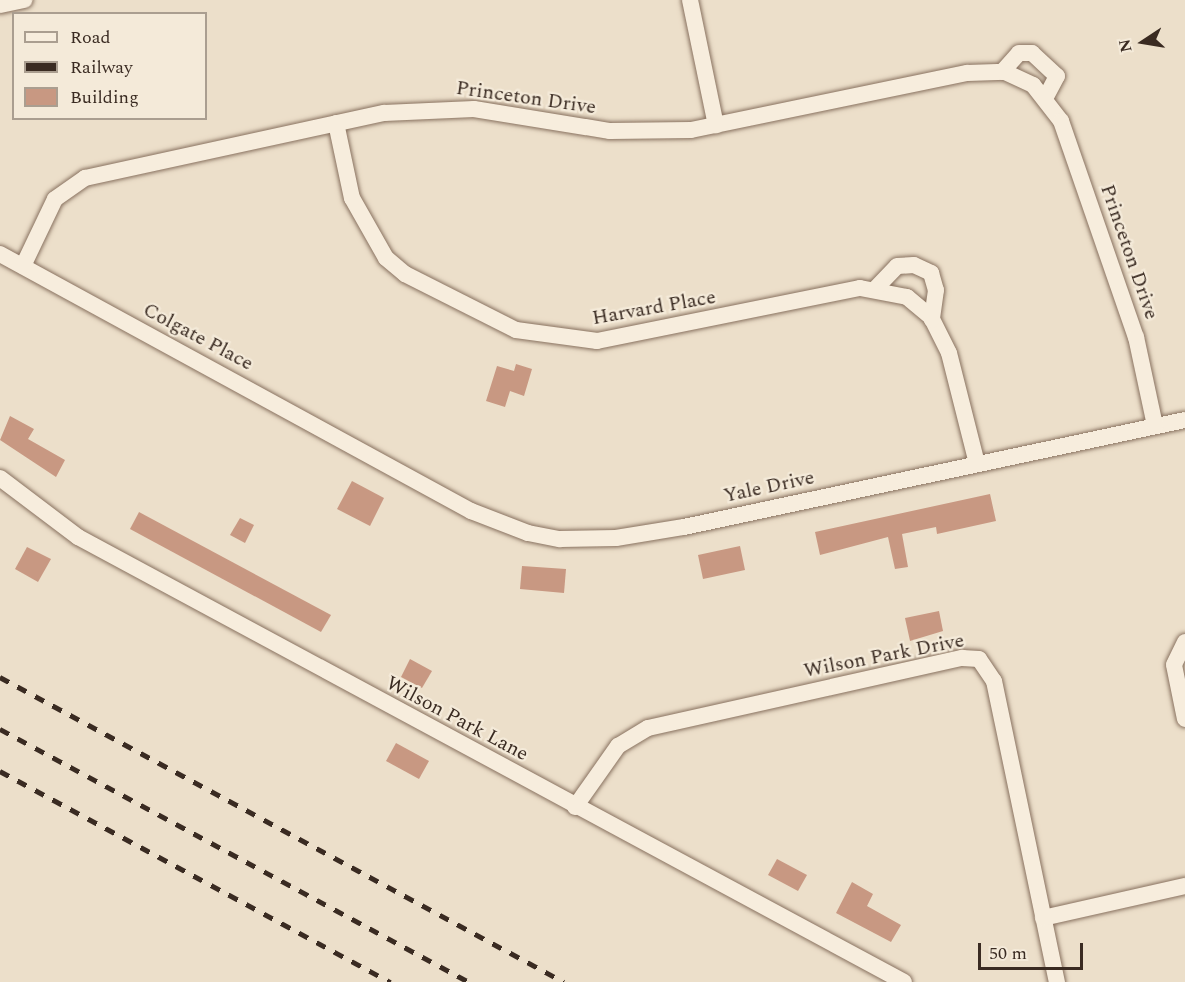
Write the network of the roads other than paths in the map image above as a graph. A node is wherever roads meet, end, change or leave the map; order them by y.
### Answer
1 (24, 0) edge
2 (690, 0) edge
3 (0, 5) edge
4 (1002, 72) junction
5 (1046, 97) junction
6 (336, 123) junction
7 (716, 124) junction
8 (0, 254) edge
9 (22, 266) junction
10 (876, 288) junction
11 (932, 320) junction
12 (1185, 420) edge
13 (1155, 426) junction
14 (375, 458) joint
15 (977, 464) junction
16 (0, 478) edge
17 (1181, 646) edge
18 (1185, 719) edge
19 (575, 807) junction
20 (1185, 886) edge
21 (1043, 918) junction
22 (904, 982) edge
23 (1057, 982) edge

1 - 3 street
2 - 7 street
4 - 5 street, Princeton Drive
4 - 5 street
4 - 7 street, Princeton Drive
5 - 13 street, Princeton Drive
6 - 7 street, Princeton Drive
6 - 9 street, Princeton Drive
6 - 10 street, Harvard Place
8 - 9 street, Colgate Place
9 - 14 street, Colgate Place
10 - 11 street, Harvard Place
10 - 11 street
11 - 15 street, Harvard Place
12 - 13 street, Yale Drive
13 - 15 street, Yale Drive
14 - 15 street, Yale Drive
16 - 19 street, Wilson Park Lane
17 - 18 street
19 - 21 street, Wilson Park Drive
19 - 22 street, Wilson Park Lane
20 - 21 street
21 - 23 street, Wilson Park Drive

